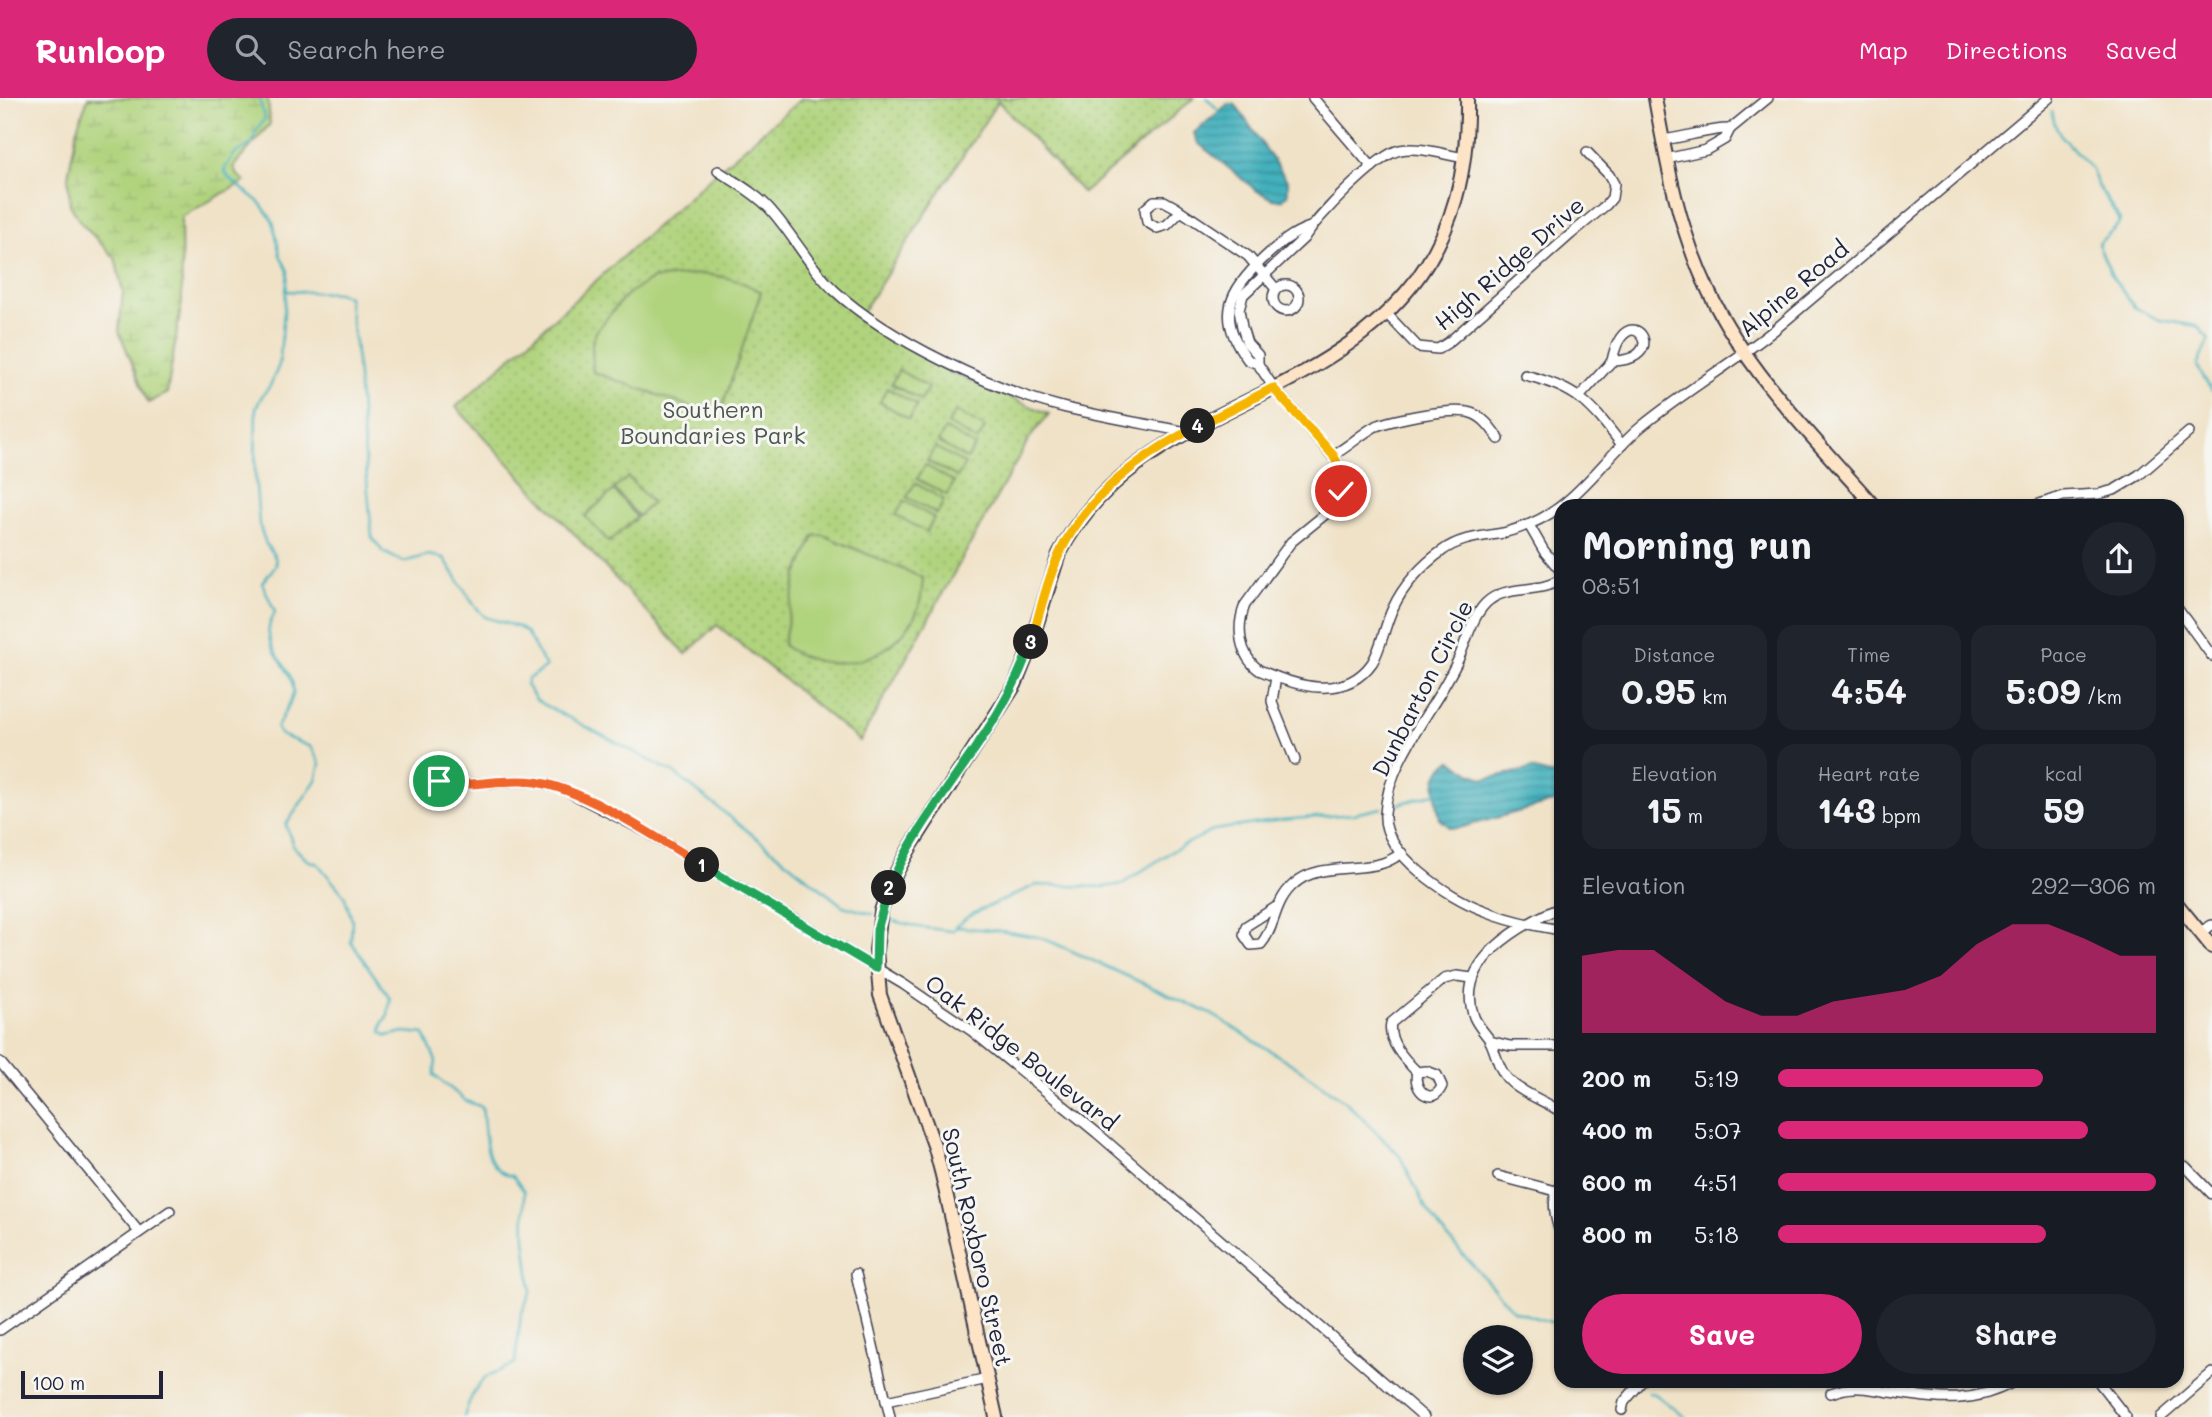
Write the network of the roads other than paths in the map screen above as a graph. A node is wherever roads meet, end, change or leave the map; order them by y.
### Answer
1 (1313, 98) edge
2 (1467, 98) edge
3 (1656, 98) edge
4 (1768, 98) edge
5 (2049, 98) edge
6 (1730, 129) junction
7 (1662, 140) junction
8 (1587, 152) dead end
9 (1465, 158) junction
10 (1666, 159) junction
11 (1372, 167) junction
12 (718, 171) dead end
13 (1181, 211) dead end
14 (1310, 227) junction
15 (1256, 265) junction
16 (1264, 274) junction
17 (1276, 289) dead end
18 (1386, 313) junction
19 (1745, 354) junction
20 (1612, 360) dead end
21 (1258, 364) junction
22 (1525, 375) dead end
23 (1273, 388) junction
24 (1580, 396) junction
25 (1186, 432) junction
26 (2189, 432) dead end
27 (1499, 439) dead end
28 (1622, 444) junction
29 (1333, 455) junction
30 (1568, 499) edge
31 (1868, 499) edge
32 (2054, 499) edge
33 (1554, 510) edge
34 (1529, 525) junction
35 (1554, 563) edge
36 (1554, 583) edge
37 (2184, 618) edge
38 (2212, 656) edge
39 (1276, 677) junction
40 (1296, 760) dead end
41 (424, 782) dead end
42 (1402, 853) junction
43 (1276, 907) dead end
44 (1554, 912) edge
45 (2184, 913) edge
46 (1532, 923) junction
47 (2212, 925) edge
48 (1554, 928) edge
49 (2200, 932) junction
50 (2212, 947) edge
51 (876, 968) junction
52 (1472, 978) junction
53 (1489, 1041) junction
54 (1554, 1046) edge
55 (0, 1062) edge
56 (1417, 1072) dead end
57 (1554, 1108) edge
58 (2184, 1167) edge
59 (1498, 1176) dead end
60 (1554, 1187) edge
61 (2212, 1194) edge
62 (170, 1211) dead end
63 (139, 1232) junction
64 (856, 1274) dead end
65 (0, 1330) edge
66 (2212, 1373) edge
67 (988, 1379) junction
68 (1637, 1388) edge
69 (1849, 1388) edge
70 (1860, 1388) edge
71 (2002, 1388) edge
72 (2103, 1388) edge
73 (1831, 1393) dead end
74 (886, 1401) junction
75 (1622, 1410) dead end
76 (890, 1417) edge
77 (996, 1417) edge
78 (1423, 1417) edge
79 (2126, 1417) edge
80 (2161, 1417) edge

1 - 11 street
2 - 9 street, South Roxboro Street
3 - 7 street
4 - 6 street
5 - 19 street, Alpine Road
6 - 7 street
6 - 10 street
7 - 10 street
8 - 18 street, High Ridge Drive
9 - 11 street
9 - 18 street, South Roxboro Street
10 - 19 street
11 - 14 street
12 - 25 street
13 - 15 street
14 - 15 street
14 - 16 street
15 - 16 street
15 - 21 street
16 - 17 street
16 - 21 street
18 - 23 street, South Roxboro Street
19 - 28 street, Alpine Road
19 - 31 street
20 - 24 street
21 - 23 street
22 - 24 street
23 - 25 street, South Roxboro Street
23 - 29 street
24 - 28 street
25 - 51 street, South Roxboro Street
26 - 32 street
27 - 29 street
28 - 30 street, Alpine Road
29 - 39 street, Alpine Road
33 - 34 street, Alpine Road
34 - 35 street
34 - 39 street, Alpine Road
36 - 42 street, Dunbarton Circle
37 - 38 street
39 - 40 street
41 - 51 street, Oak Ridge Boulevard
42 - 43 street
42 - 46 street, Dunbarton Circle
44 - 46 street
45 - 49 street
46 - 48 street, Dunbarton Circle
46 - 52 street
47 - 49 street
49 - 50 street
51 - 67 street, South Roxboro Street
51 - 78 street, Oak Ridge Boulevard
52 - 53 street
52 - 56 street
53 - 54 street
53 - 57 street
55 - 63 street
58 - 61 street
59 - 60 street
62 - 63 street
63 - 65 street
64 - 74 street
66 - 80 street
67 - 74 street
67 - 77 street, South Roxboro Street
68 - 75 street
69 - 73 street
70 - 71 street
72 - 79 street
74 - 76 street

